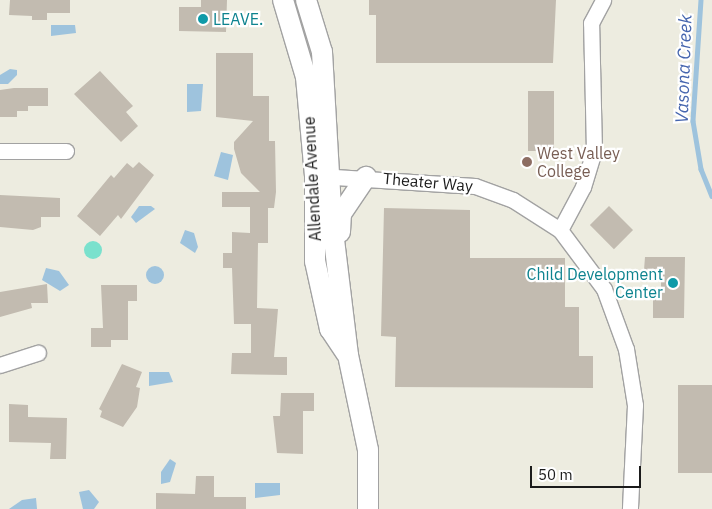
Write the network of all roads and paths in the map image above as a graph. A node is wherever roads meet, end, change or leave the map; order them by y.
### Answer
1 (283, 0) edge
2 (306, 0) edge
3 (603, 0) edge
4 (0, 151) edge
5 (66, 151) dead end
6 (324, 176) junction
7 (366, 177) junction
8 (560, 230) junction
9 (338, 266) junction
10 (38, 353) dead end
11 (348, 355) junction
12 (0, 365) edge
13 (368, 509) edge
14 (630, 509) edge

1 - 6 street, Allendale Avenue
2 - 6 street, Allendale Avenue
3 - 8 street
4 - 5 street
6 - 7 street, Theater Way
6 - 9 street, Allendale Avenue
6 - 11 street, Allendale Avenue
7 - 8 street, Theater Way
7 - 9 street
8 - 14 street
9 - 11 street, Allendale Avenue
10 - 12 street
11 - 13 street, Allendale Avenue

